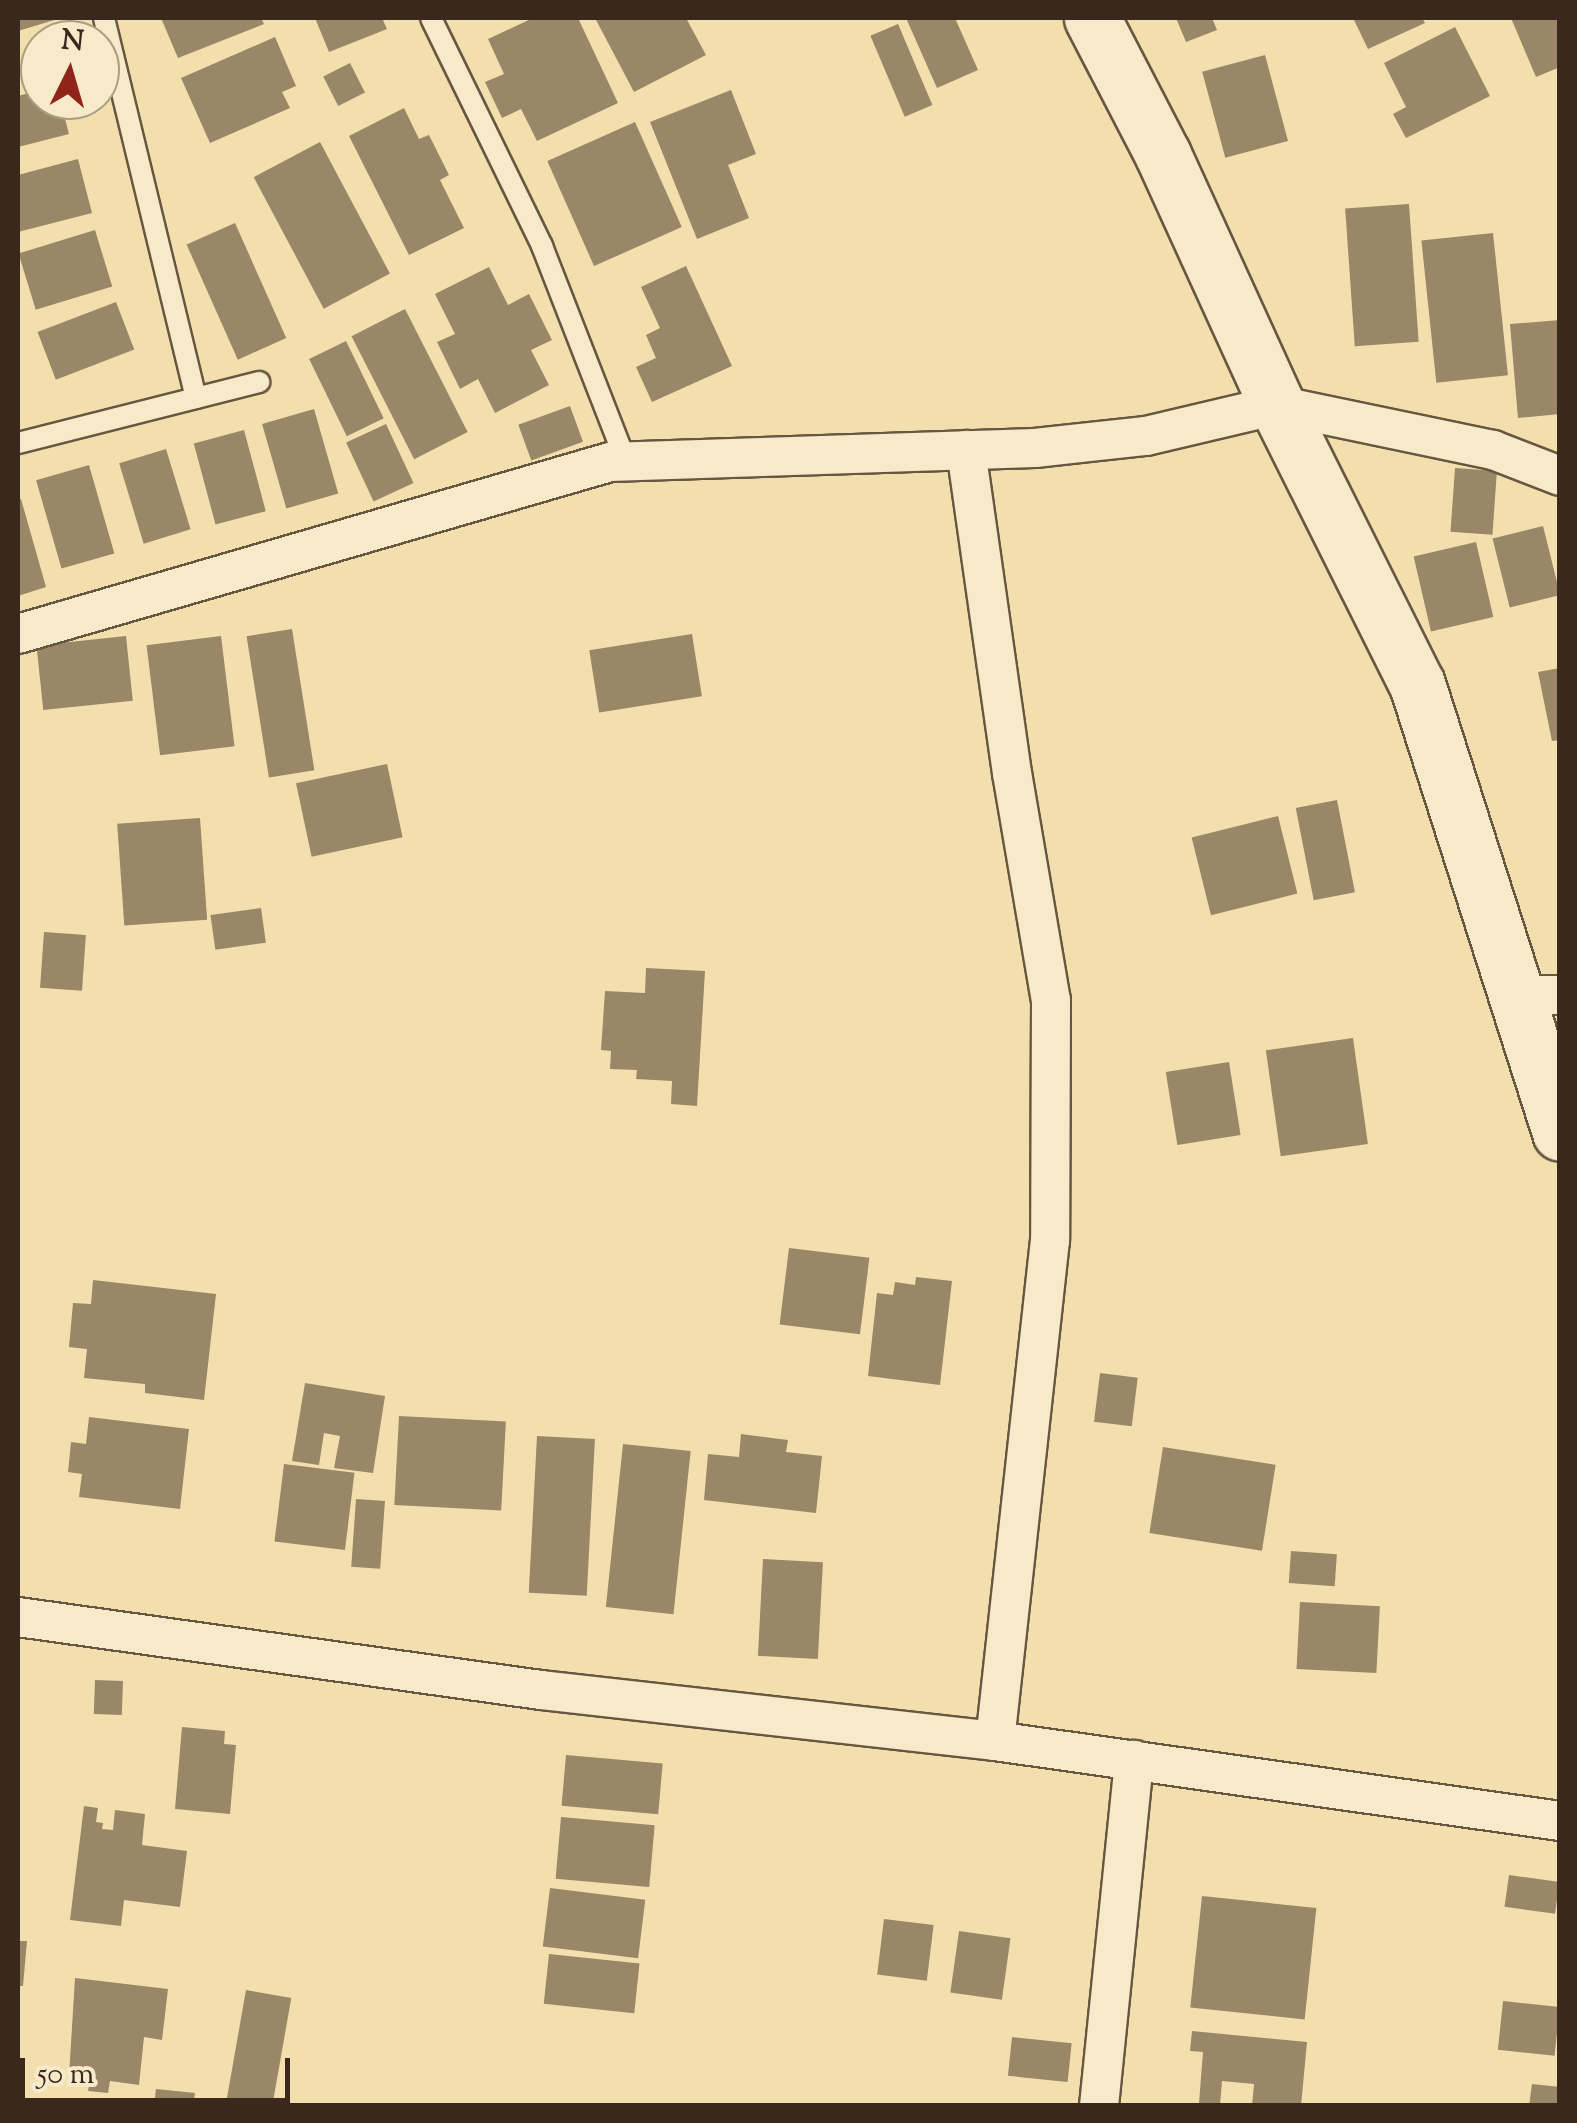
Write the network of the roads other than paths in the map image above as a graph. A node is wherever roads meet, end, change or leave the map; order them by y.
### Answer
1 (104, 18) edge
2 (431, 18) edge
3 (1092, 18) edge
4 (260, 382) dead end
5 (196, 398) junction
6 (1276, 405) junction
7 (18, 443) edge
8 (966, 450) junction
9 (626, 461) junction
10 (1560, 476) edge
11 (18, 634) edge
12 (1538, 995) edge
13 (1560, 1133) edge
14 (18, 1617) edge
15 (994, 1741) junction
16 (1134, 1760) junction
17 (1560, 1821) edge
18 (1099, 2106) edge

1 - 5 lane
2 - 9 lane
3 - 6 street
4 - 5 lane
5 - 7 lane
6 - 8 street
6 - 10 street
6 - 12 street
8 - 9 street
8 - 15 street
9 - 11 street
12 - 13 street
14 - 15 street
15 - 16 street
16 - 17 street
16 - 18 street

